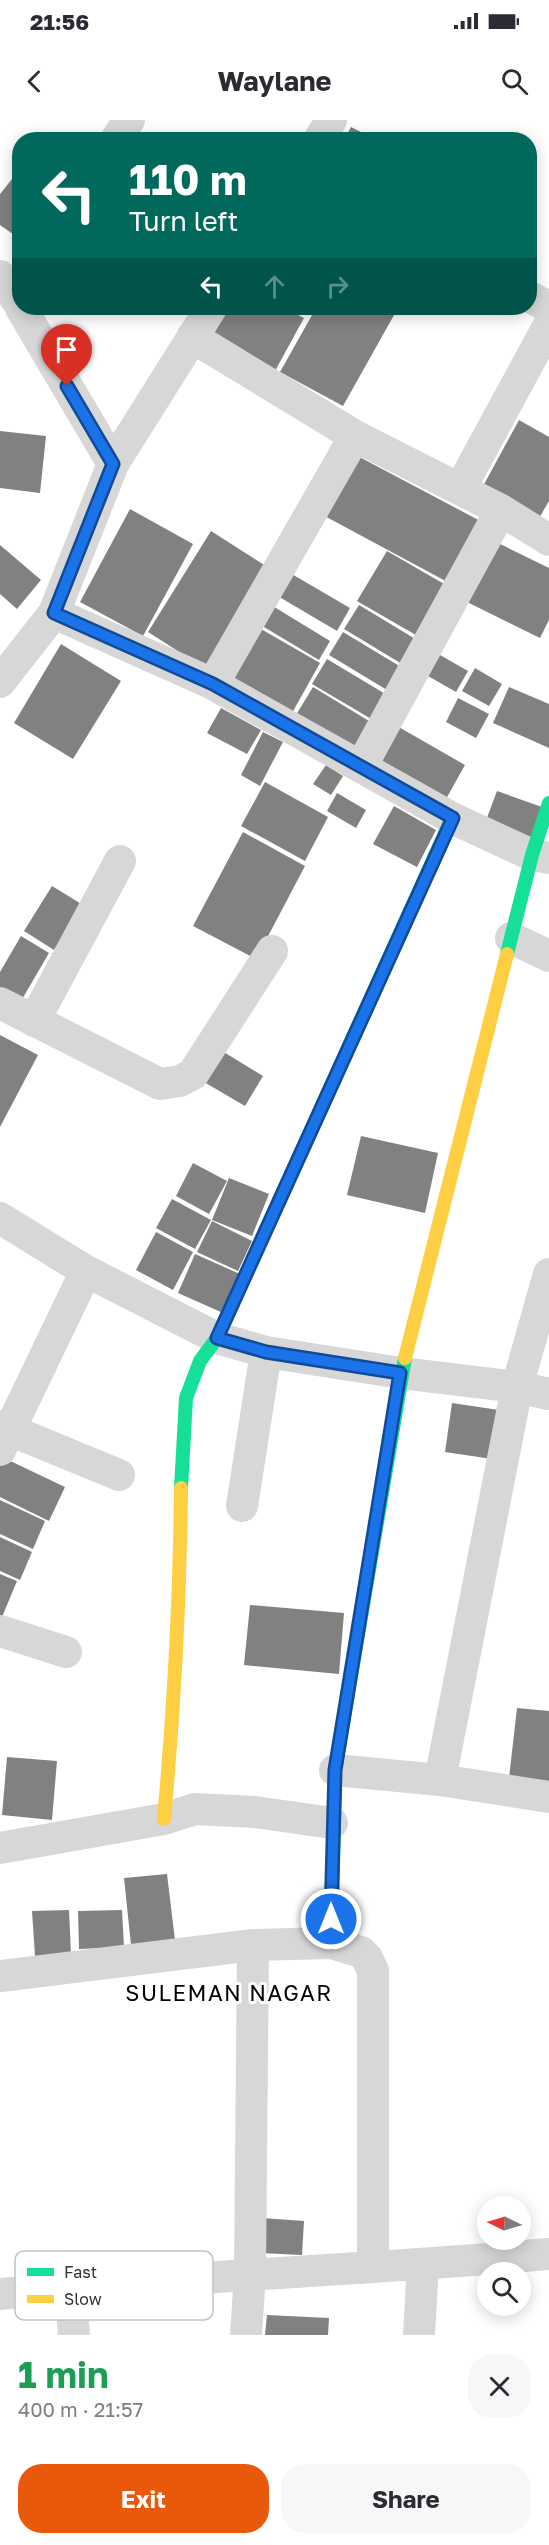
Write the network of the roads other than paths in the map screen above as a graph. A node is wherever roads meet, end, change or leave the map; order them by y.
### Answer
1 (27, 315) edge
2 (206, 315) edge
3 (549, 325) edge
4 (192, 337) junction
5 (355, 436) junction
6 (113, 464) junction
7 (460, 489) junction
8 (501, 510) junction
9 (549, 540) edge
10 (54, 613) junction
11 (0, 682) edge
12 (213, 684) junction
13 (361, 767) junction
14 (549, 803) edge
15 (453, 818) junction
16 (541, 857) edge
17 (120, 861) dead end
18 (511, 938) junction
19 (272, 951) dead end
20 (549, 956) edge
21 (0, 1003) edge
22 (34, 1021) junction
23 (0, 1218) edge
24 (86, 1270) junction
25 (549, 1274) edge
26 (217, 1338) junction
27 (266, 1352) junction
28 (400, 1373) junction
29 (517, 1387) junction
30 (549, 1394) edge
31 (3, 1436) edge
32 (119, 1475) dead end
33 (242, 1506) dead end
34 (0, 1631) edge
35 (66, 1652) dead end
36 (335, 1770) junction
37 (440, 1780) junction
38 (549, 1797) edge
39 (164, 1819) junction
40 (332, 1823) junction
41 (0, 1848) edge
42 (331, 1943) junction
43 (253, 1945) junction
44 (0, 1976) edge
45 (549, 2253) edge
46 (423, 2265) junction
47 (373, 2266) junction
48 (250, 2274) junction
49 (213, 2277) edge
50 (15, 2293) edge
51 (0, 2294) edge
52 (73, 2320) edge
53 (74, 2335) edge
54 (246, 2335) edge
55 (419, 2335) edge

1 - 6 street
2 - 4 street
3 - 7 street
4 - 5 street
4 - 6 street
5 - 7 street
5 - 12 street
6 - 10 street
7 - 8 street
8 - 9 street
8 - 13 street
10 - 11 street
10 - 12 street
12 - 13 street
13 - 15 street
14 - 16 street
15 - 16 street
15 - 26 street
16 - 18 street
17 - 22 street
18 - 20 street
18 - 28 street
19 - 22 street
21 - 22 street
23 - 24 street
24 - 26 street
24 - 31 street
25 - 29 street
26 - 27 street
26 - 39 street
27 - 28 street
27 - 33 street
28 - 29 street
28 - 36 street
29 - 30 street
29 - 37 street
31 - 32 street
34 - 35 street
36 - 37 street
36 - 40 street
37 - 38 street
39 - 40 street
39 - 41 street
40 - 42 street
42 - 43 street
42 - 47 street
43 - 44 street
43 - 48 street
45 - 46 street
46 - 47 street
46 - 55 street
47 - 48 street
48 - 49 street
48 - 54 street
50 - 51 street
52 - 53 street

